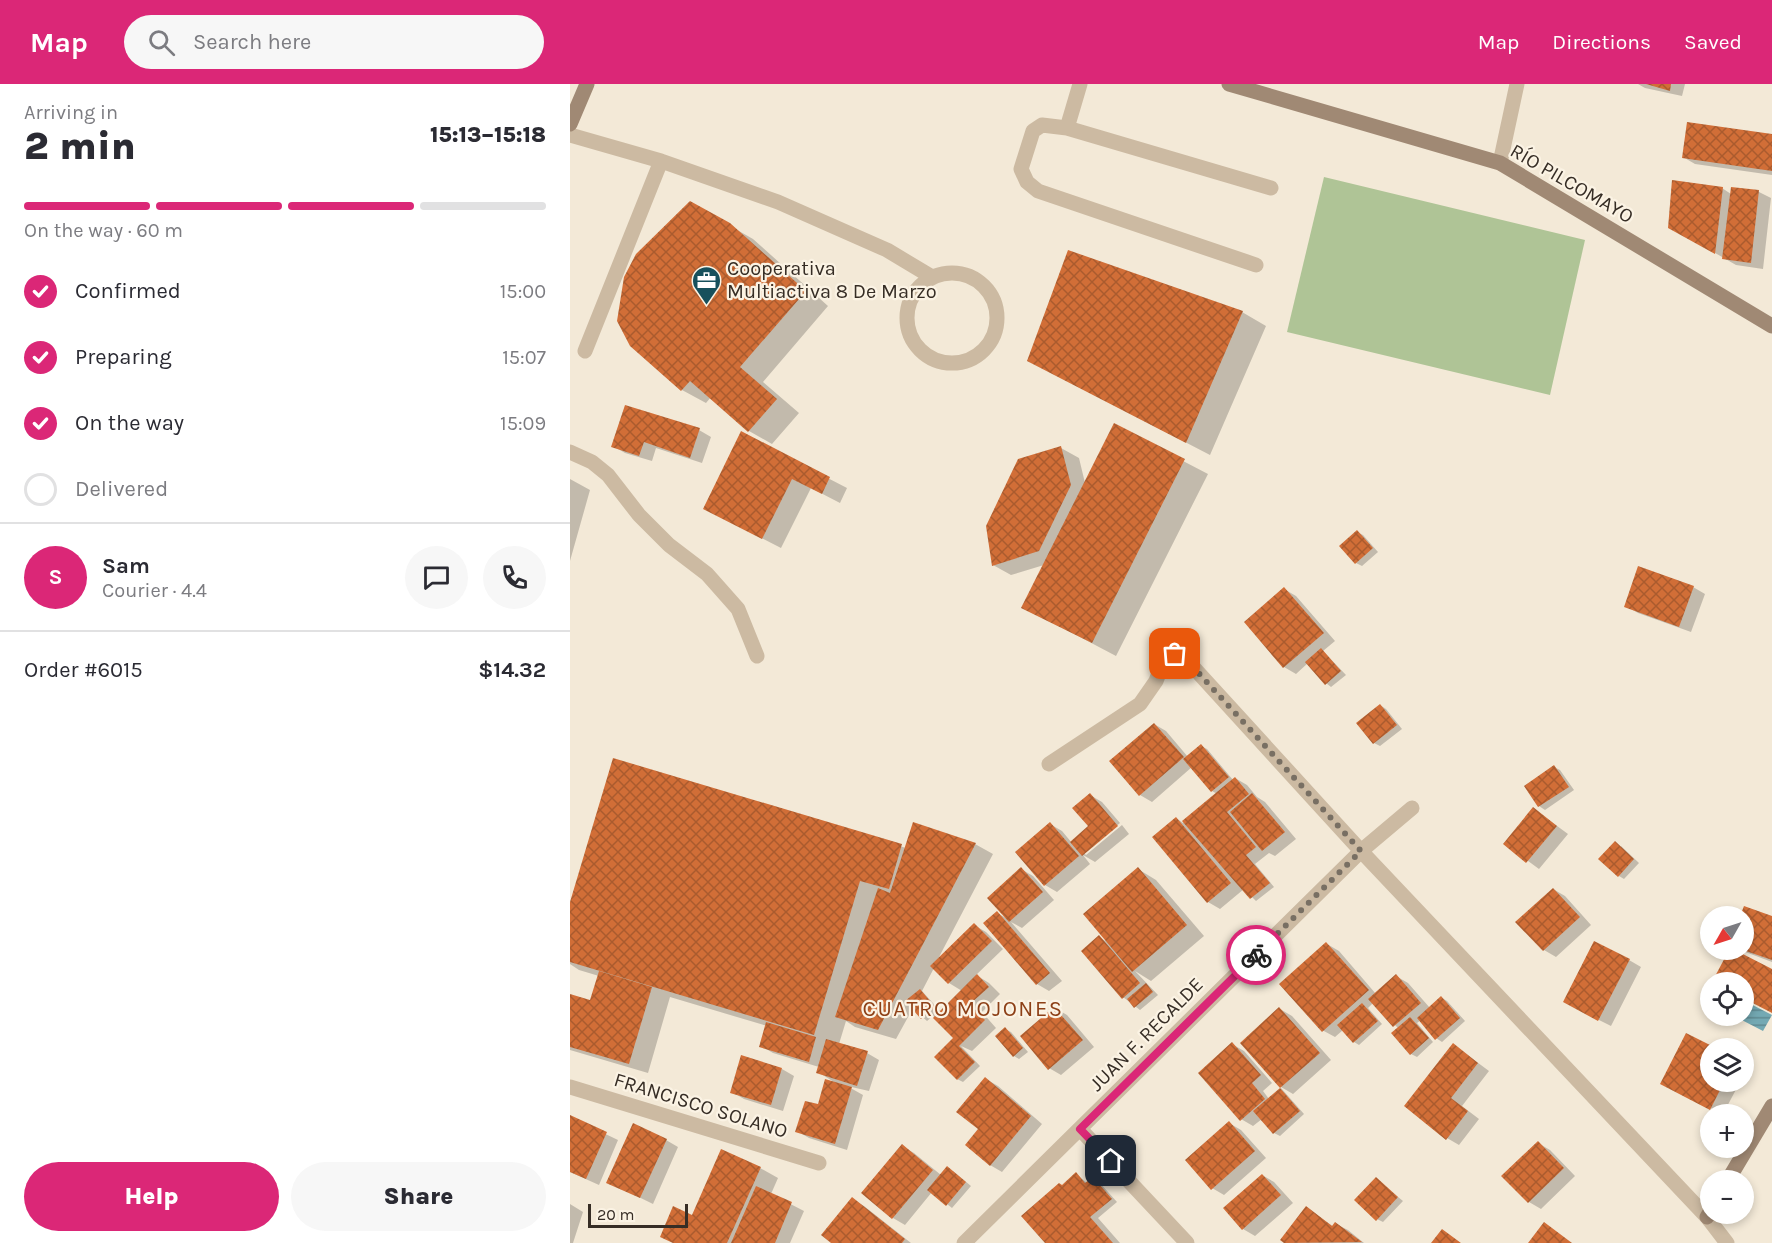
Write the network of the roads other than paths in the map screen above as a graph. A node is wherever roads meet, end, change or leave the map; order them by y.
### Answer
1 (587, 84) edge
2 (1080, 84) edge
3 (1229, 84) edge
4 (1517, 84) edge
5 (570, 124) edge
6 (1067, 128) junction
7 (570, 135) edge
8 (661, 161) junction
9 (1500, 163) junction
10 (1271, 188) dead end
11 (1256, 265) dead end
12 (932, 277) junction
13 (1772, 326) edge
14 (585, 351) dead end
15 (570, 452) edge
16 (757, 656) dead end
17 (1049, 764) dead end
18 (1412, 808) dead end
19 (1361, 851) junction
20 (570, 1087) edge
21 (1772, 1106) edge
22 (1080, 1129) junction
23 (819, 1163) dead end
24 (1734, 1170) edge
25 (1700, 1205) edge
26 (1715, 1224) edge
27 (964, 1243) edge
28 (1187, 1243) edge
29 (1727, 1243) edge

1 - 5 street
2 - 6 street
3 - 9 street, RÍO PILCOMAYO
4 - 9 street
6 - 10 street
6 - 11 street
7 - 8 street
8 - 12 street
8 - 14 street
9 - 13 street, RÍO PILCOMAYO
12 - 12 street
15 - 16 street
17 - 19 street
18 - 19 street, JUAN F. RECALDE
19 - 22 street, JUAN F. RECALDE
19 - 25 street
20 - 23 street, FRANCISCO SOLANO
21 - 24 street
22 - 27 street, JUAN F. RECALDE
22 - 28 street
26 - 29 street

